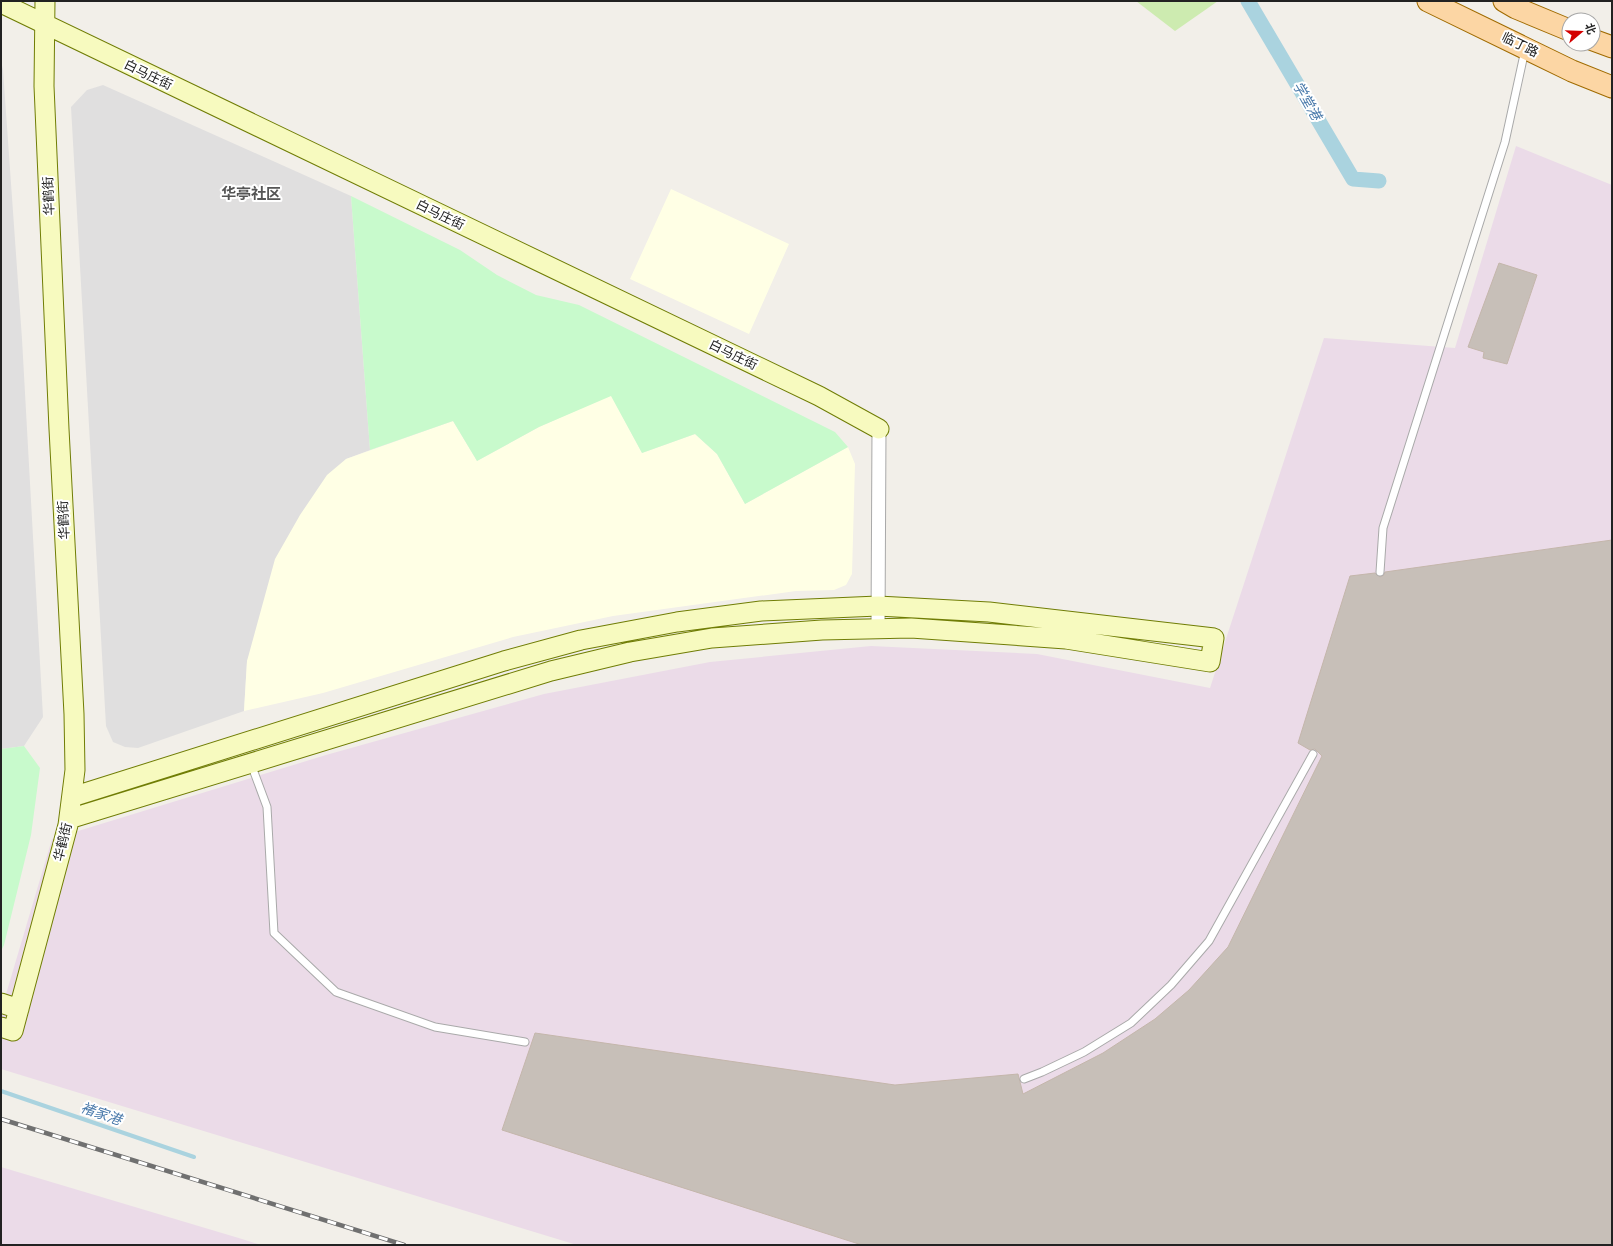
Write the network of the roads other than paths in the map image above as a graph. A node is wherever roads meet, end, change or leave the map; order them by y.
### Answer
1 (45, 1) edge
2 (1428, 1) edge
3 (1504, 1) edge
4 (1, 3) edge
5 (45, 26) junction
6 (1561, 27) edge
7 (1601, 43) edge
8 (1526, 48) junction
9 (1612, 48) edge
10 (1612, 87) edge
11 (879, 429) joint
12 (1380, 572) dead end
13 (878, 606) junction
14 (878, 628) junction
15 (1313, 754) dead end
16 (250, 762) junction
17 (72, 797) junction
18 (69, 819) junction
19 (1, 1003) edge
20 (19, 1009) junction
21 (7, 1029) edge
22 (525, 1042) dead end
23 (1024, 1079) dead end

1 - 5 street, 华鹤街
2 - 8 main road, 临丁路
3 - 6 main road
4 - 5 street, 白马庄街
5 - 11 street, 白马庄街
5 - 17 street, 华鹤街
7 - 9 main road
8 - 10 main road, 临丁路
8 - 12 lane
11 - 13 street
13 - 14 street
13 - 14 street
13 - 17 street
14 - 16 street
15 - 23 lane
16 - 18 street
16 - 22 lane
17 - 18 street, 华鹤街
18 - 20 street, 华鹤街
19 - 20 street
20 - 21 street, 华鹤街

